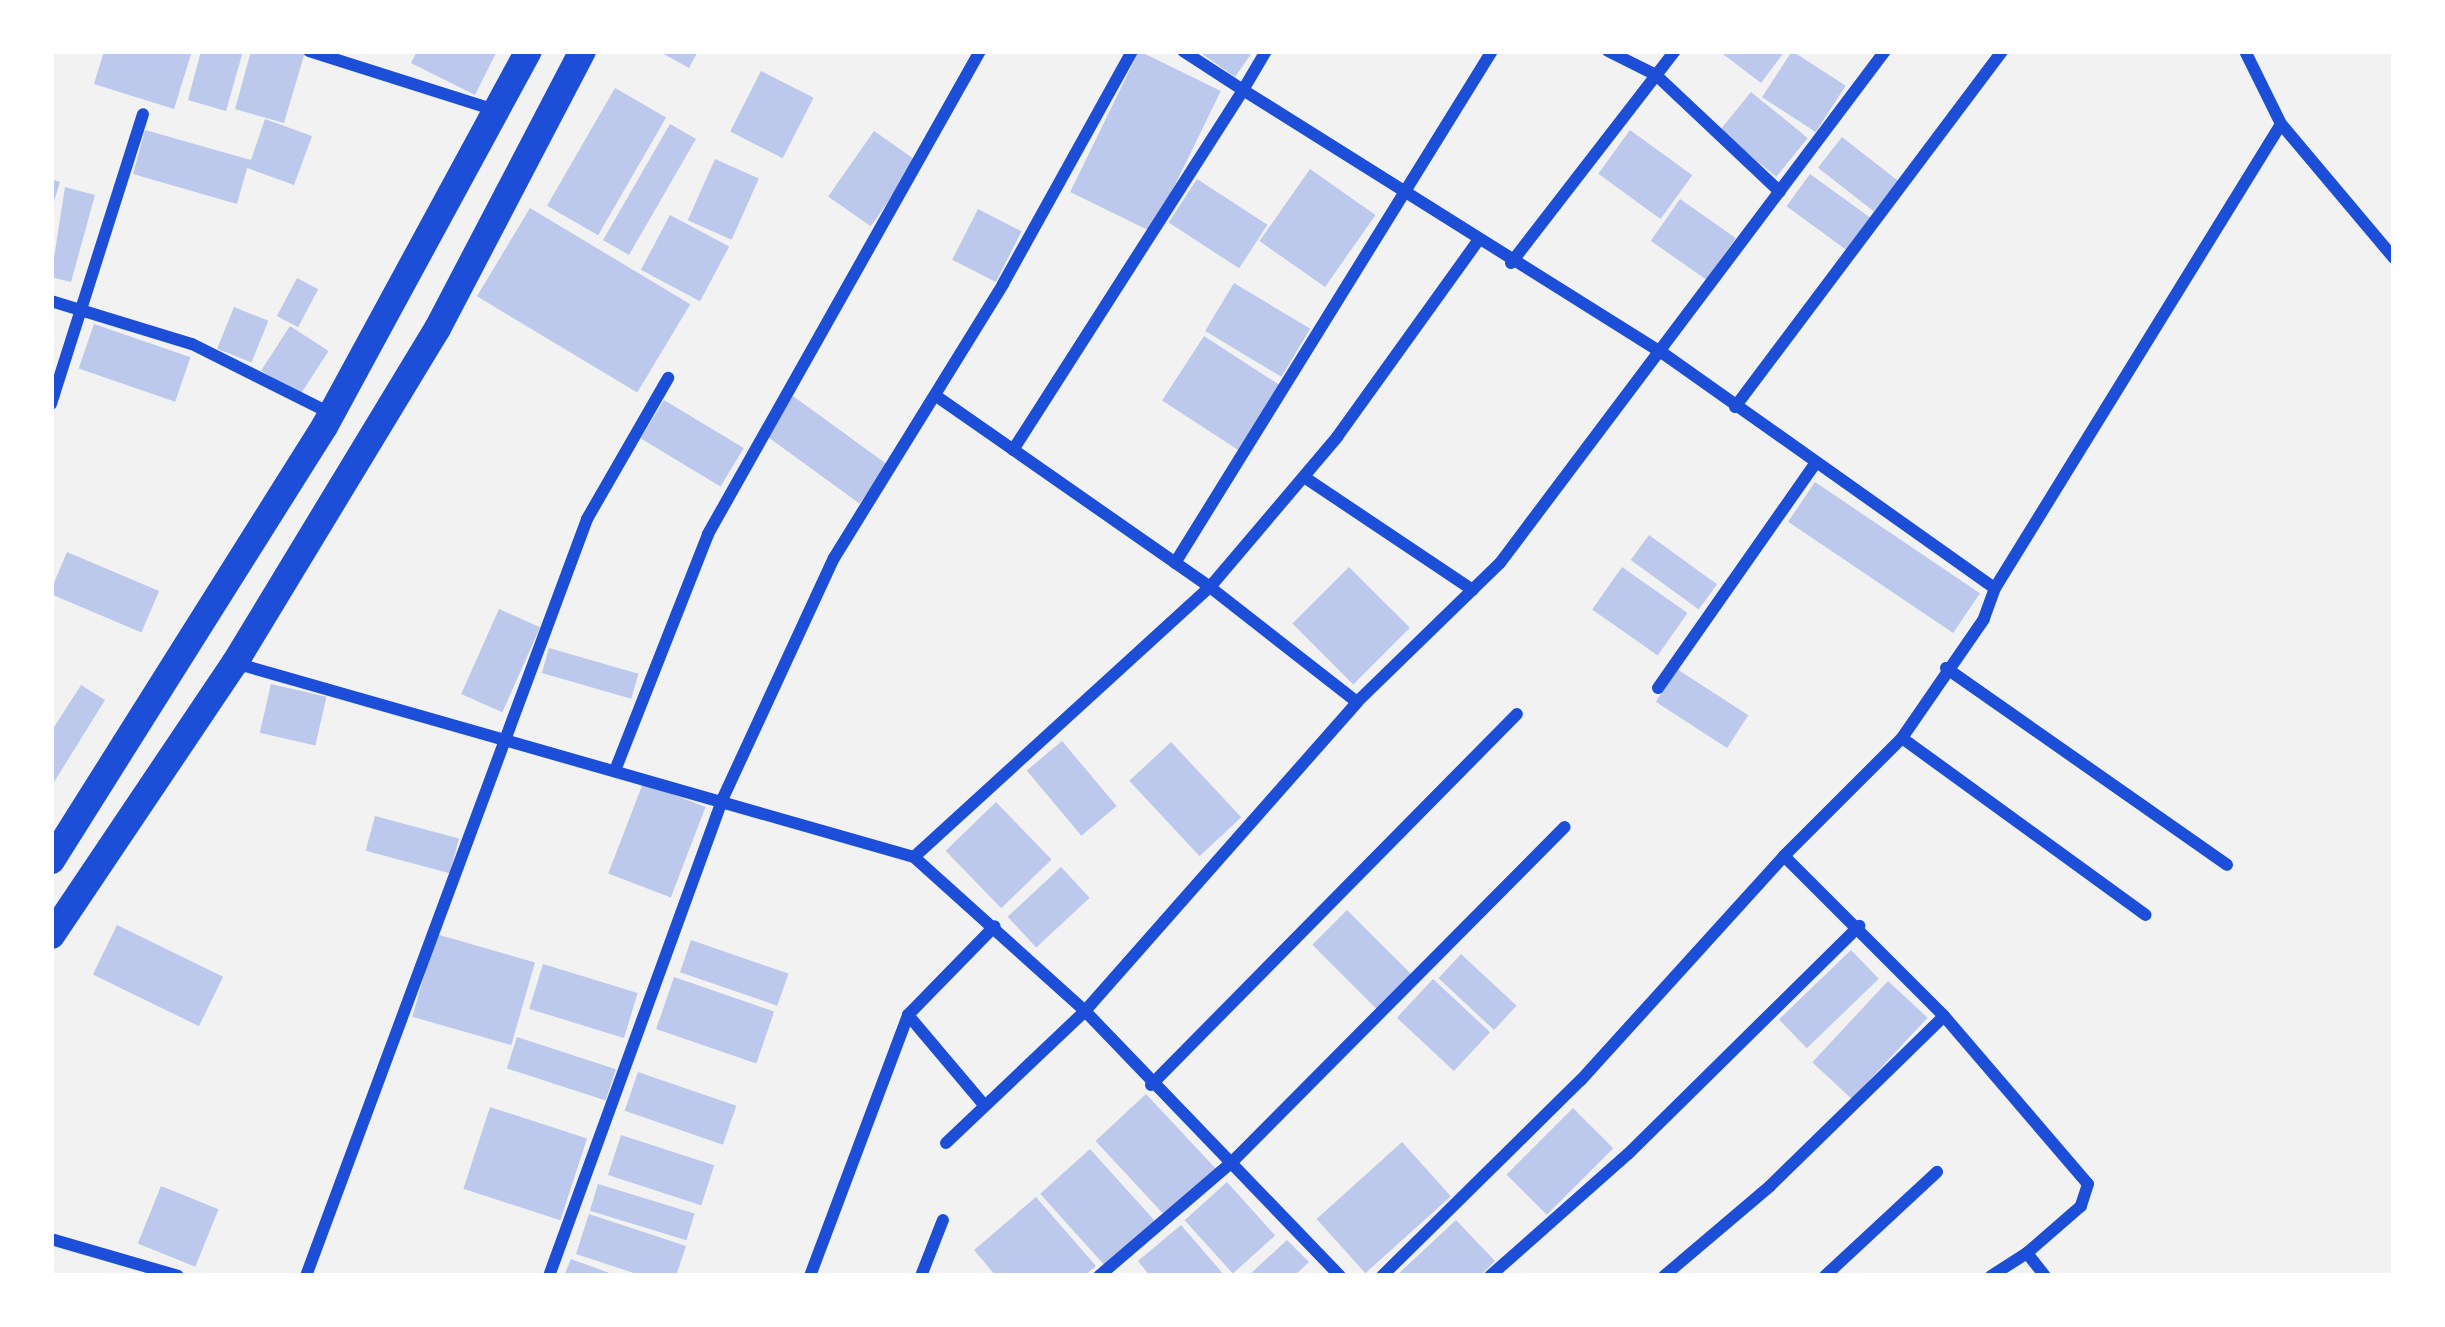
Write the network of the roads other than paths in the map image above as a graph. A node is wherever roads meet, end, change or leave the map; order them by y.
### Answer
1 (309, 51) edge
2 (528, 51) edge
3 (582, 51) edge
4 (980, 51) edge
5 (1132, 51) edge
6 (1183, 51) edge
7 (1266, 51) edge
8 (1492, 51) edge
9 (1608, 51) edge
10 (1675, 51) edge
11 (1886, 51) edge
12 (2002, 51) edge
13 (2245, 51) edge
14 (1657, 75) junction
15 (1243, 90) junction
16 (496, 110) junction
17 (143, 114) dead end
18 (2282, 124) junction
19 (1780, 192) junction
20 (1402, 194) junction
21 (1477, 242) junction
22 (2394, 258) edge
23 (1511, 263) junction
24 (51, 301) edge
25 (82, 310) junction
26 (1664, 354) junction
27 (668, 378) dead end
28 (935, 395) junction
29 (51, 404) edge
30 (1735, 407) junction
31 (331, 413) junction
32 (1013, 450) junction
33 (1814, 465) junction
34 (1304, 477) junction
35 (1174, 562) junction
36 (1210, 587) junction
37 (1995, 588) junction
38 (1473, 590) junction
39 (234, 663) junction
40 (1946, 668) junction
41 (1658, 688) dead end
42 (1358, 702) junction
43 (1517, 713) dead end
44 (505, 736) junction
45 (1902, 738) junction
46 (616, 768) junction
47 (722, 798) junction
48 (1565, 827) dead end
49 (70, 830) junction
50 (104, 856) junction
51 (1784, 856) junction
52 (914, 857) junction
53 (51, 860) edge
54 (2227, 865) dead end
55 (2146, 915) dead end
56 (995, 926) junction
57 (1859, 926) junction
58 (51, 935) edge
59 (1085, 1011) junction
60 (908, 1015) junction
61 (1944, 1016) junction
62 (1151, 1085) junction
63 (984, 1105) junction
64 (946, 1143) dead end
65 (1232, 1162) junction
66 (1937, 1172) dead end
67 (943, 1220) dead end
68 (51, 1239) edge
69 (2026, 1252) junction
70 (178, 1276) edge
71 (306, 1276) edge
72 (549, 1276) edge
73 (810, 1276) edge
74 (921, 1276) edge
75 (1099, 1276) edge
76 (1340, 1276) edge
77 (1382, 1276) edge
78 (1490, 1276) edge
79 (1664, 1276) edge
80 (1826, 1276) edge
81 (1991, 1276) edge
82 (2045, 1276) edge

1 - 16 street
2 - 16 main road
3 - 39 main road
4 - 46 street
5 - 28 street
6 - 15 street
7 - 15 street
8 - 20 street
9 - 14 street
10 - 14 street
11 - 19 street
12 - 30 street
13 - 18 street
14 - 19 street
14 - 23 street
15 - 20 street
15 - 32 street
16 - 31 main road
17 - 25 street
18 - 22 street
18 - 37 street
19 - 26 street
20 - 21 street
20 - 35 street
21 - 23 street
21 - 34 street
23 - 26 street
24 - 25 street
25 - 29 street
25 - 31 street
26 - 30 street
26 - 38 street
27 - 44 street
28 - 32 street
28 - 47 street
30 - 33 street
31 - 49 main road
32 - 35 street
33 - 37 street
33 - 41 street
34 - 36 street
34 - 38 street
35 - 36 street
36 - 42 street
36 - 52 street
37 - 40 street
38 - 42 street
39 - 44 street
39 - 50 main road
40 - 45 street
40 - 54 street
42 - 59 street
43 - 62 street
44 - 46 street
44 - 71 street
45 - 51 street
45 - 55 street
46 - 47 street
47 - 52 street
47 - 72 street
48 - 65 street
49 - 50 main road
49 - 53 main road
50 - 58 main road
51 - 57 street
51 - 77 street
52 - 56 street
56 - 59 street
56 - 60 street
57 - 61 street
57 - 78 street
59 - 62 street
59 - 63 street
60 - 63 street
60 - 73 street
61 - 69 street
61 - 79 street
62 - 65 street
63 - 64 street
65 - 75 street
65 - 76 street
66 - 80 street
67 - 74 street
68 - 70 street
69 - 81 street
69 - 82 street

